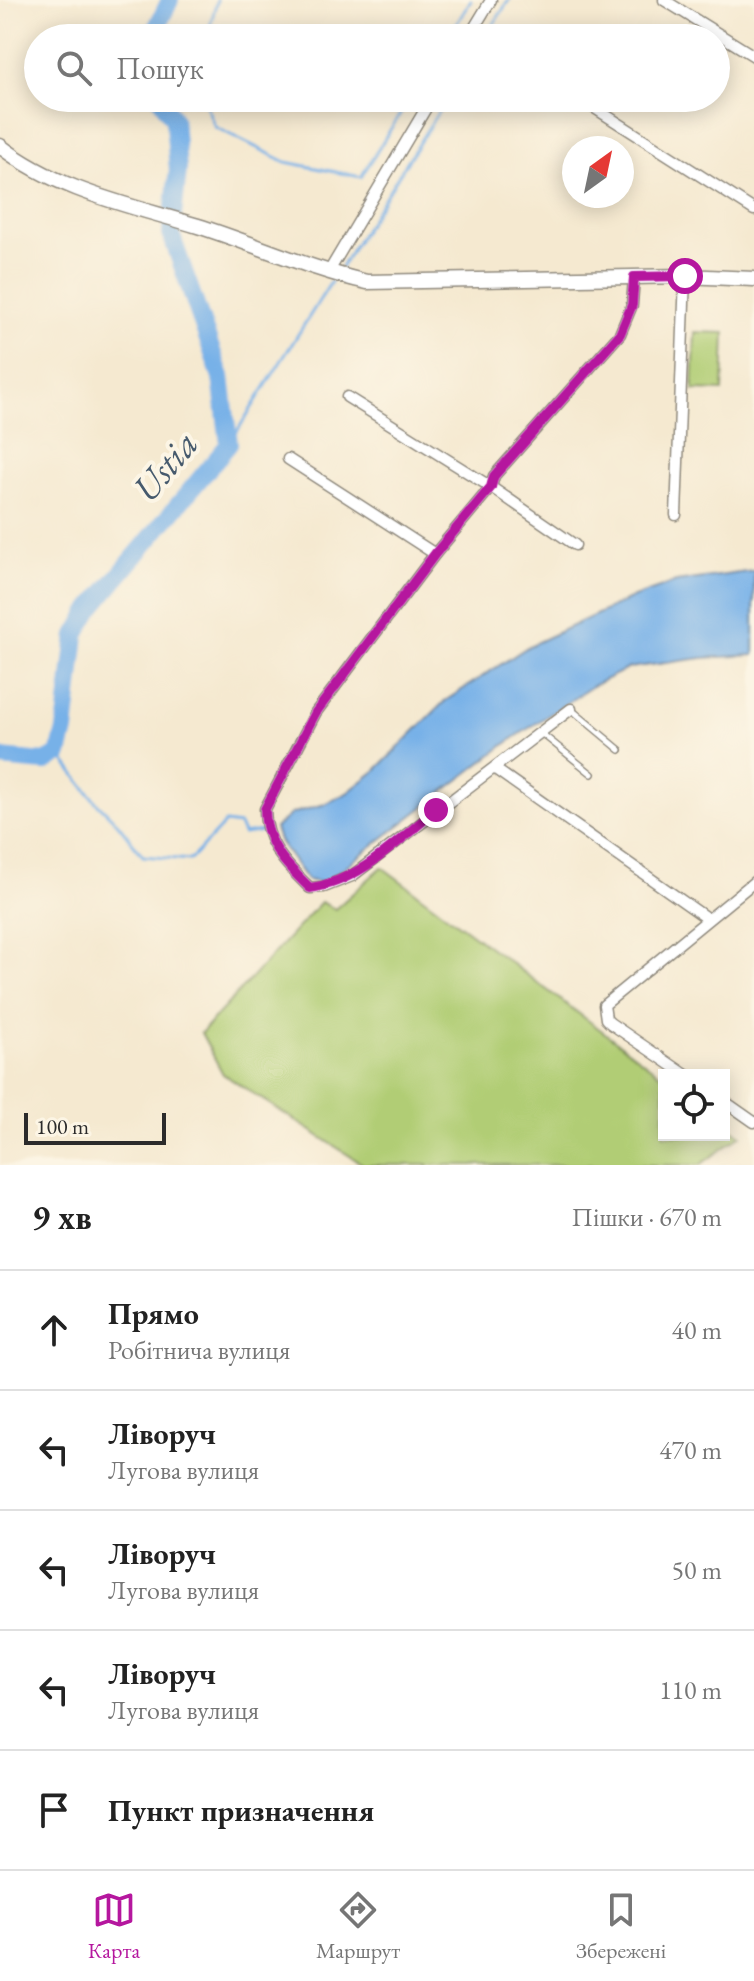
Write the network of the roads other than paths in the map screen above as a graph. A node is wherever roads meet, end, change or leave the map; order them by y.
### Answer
1 (491, 0) edge
2 (664, 0) edge
3 (476, 24) edge
4 (703, 24) edge
5 (730, 41) edge
6 (754, 56) edge
7 (424, 112) edge
8 (601, 112) edge
9 (0, 146) edge
10 (754, 210) edge
11 (328, 273) junction
12 (685, 276) junction
13 (634, 277) junction
14 (754, 279) edge
15 (347, 397) dead end
16 (288, 459) dead end
17 (491, 487) junction
18 (676, 515) dead end
19 (575, 545) dead end
20 (435, 554) junction
21 (571, 709) joint
22 (540, 732) junction
23 (620, 750) dead end
24 (495, 769) junction
25 (592, 774) dead end
26 (754, 882) edge
27 (708, 919) junction
28 (677, 1069) edge
29 (730, 1105) edge
30 (754, 1122) edge

1 - 3 street
2 - 4 street
5 - 6 street
7 - 11 street
8 - 10 street
9 - 11 street
11 - 13 street
12 - 13 street
12 - 14 street
12 - 18 street
13 - 17 street
15 - 17 street
16 - 20 street
17 - 19 street
17 - 20 street
20 - 24 street
21 - 22 street
21 - 23 lane
22 - 24 street
22 - 25 lane
24 - 27 street
26 - 27 street
27 - 28 street
29 - 30 street

